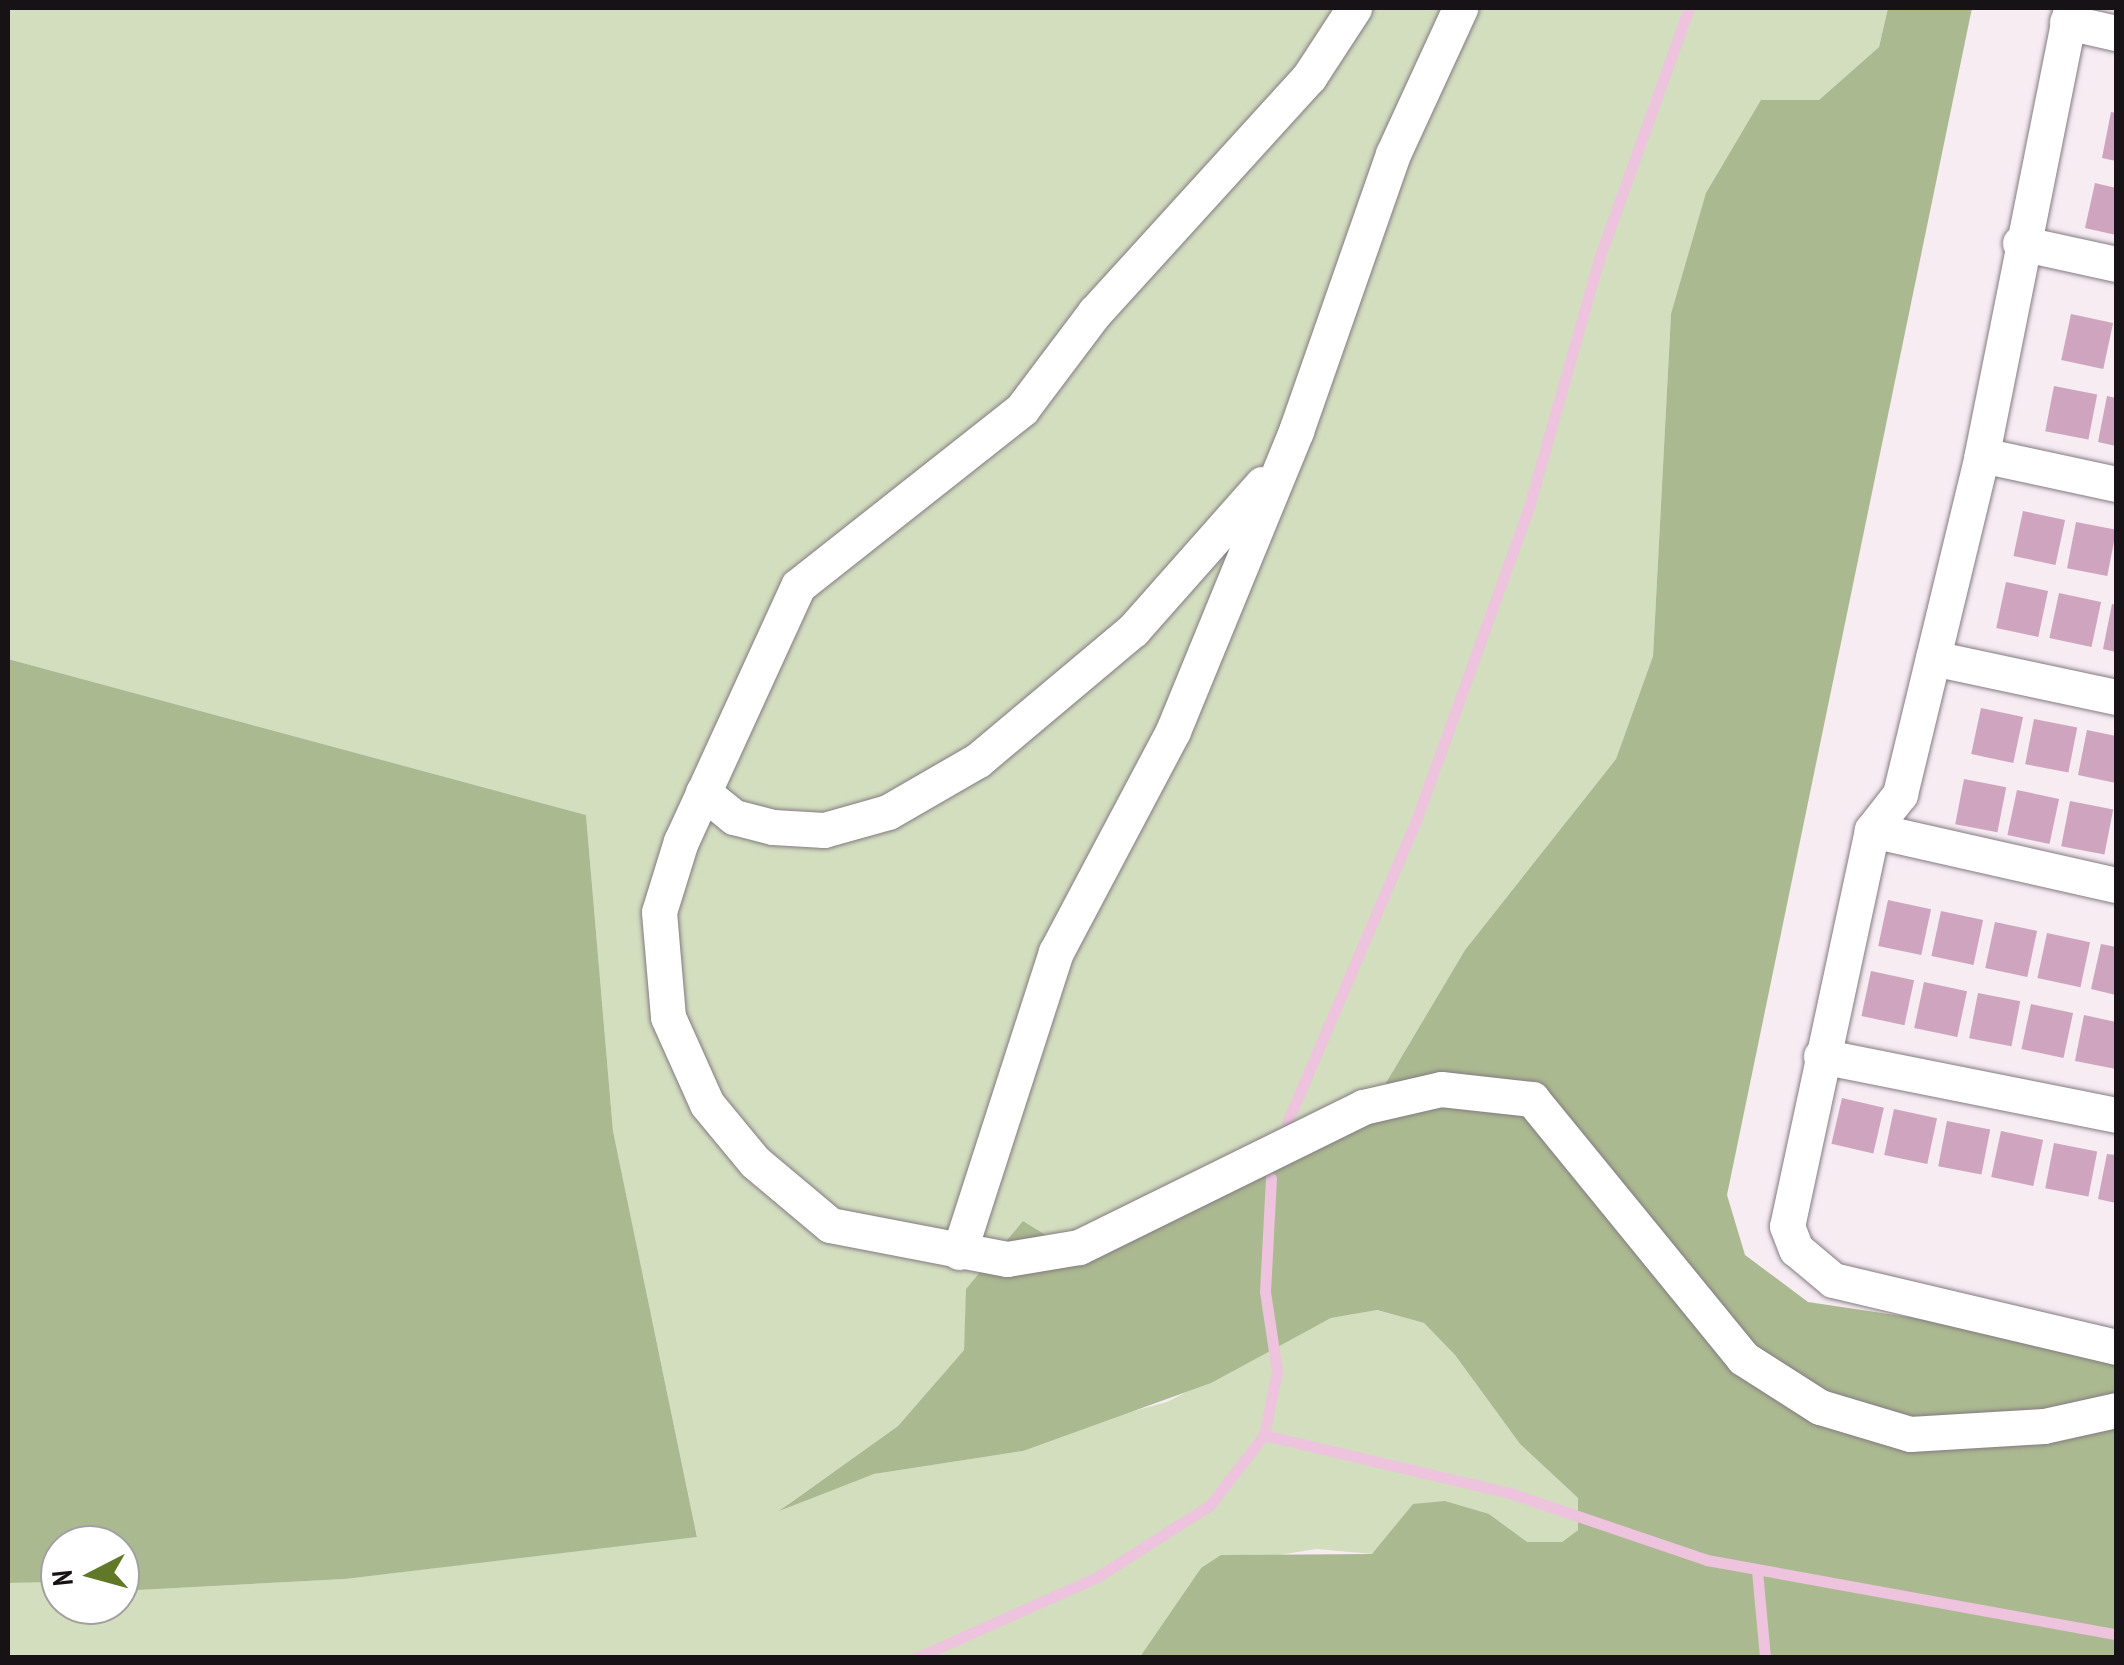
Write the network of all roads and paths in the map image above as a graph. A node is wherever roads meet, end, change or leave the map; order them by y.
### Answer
1 (1354, 8) edge
2 (1460, 8) edge
3 (2069, 15) edge
4 (2116, 34) edge
5 (2020, 243) junction
6 (2116, 264) edge
7 (1288, 452) junction
8 (1982, 455) junction
9 (2116, 484) edge
10 (1933, 658) junction
11 (2116, 697) edge
12 (703, 792) junction
13 (1872, 830) junction
14 (2116, 885) edge
15 (1820, 1056) junction
16 (2116, 1115) edge
17 (959, 1252) junction
18 (2116, 1347) edge
19 (2116, 1410) edge

1 - 12 street
2 - 7 street
3 - 4 street
3 - 5 street
5 - 6 street
5 - 8 street
7 - 12 street
7 - 17 street
8 - 9 street
8 - 10 street
10 - 11 street
10 - 13 street
12 - 17 street
13 - 14 street
13 - 15 street
15 - 16 street
15 - 18 street
17 - 19 street

